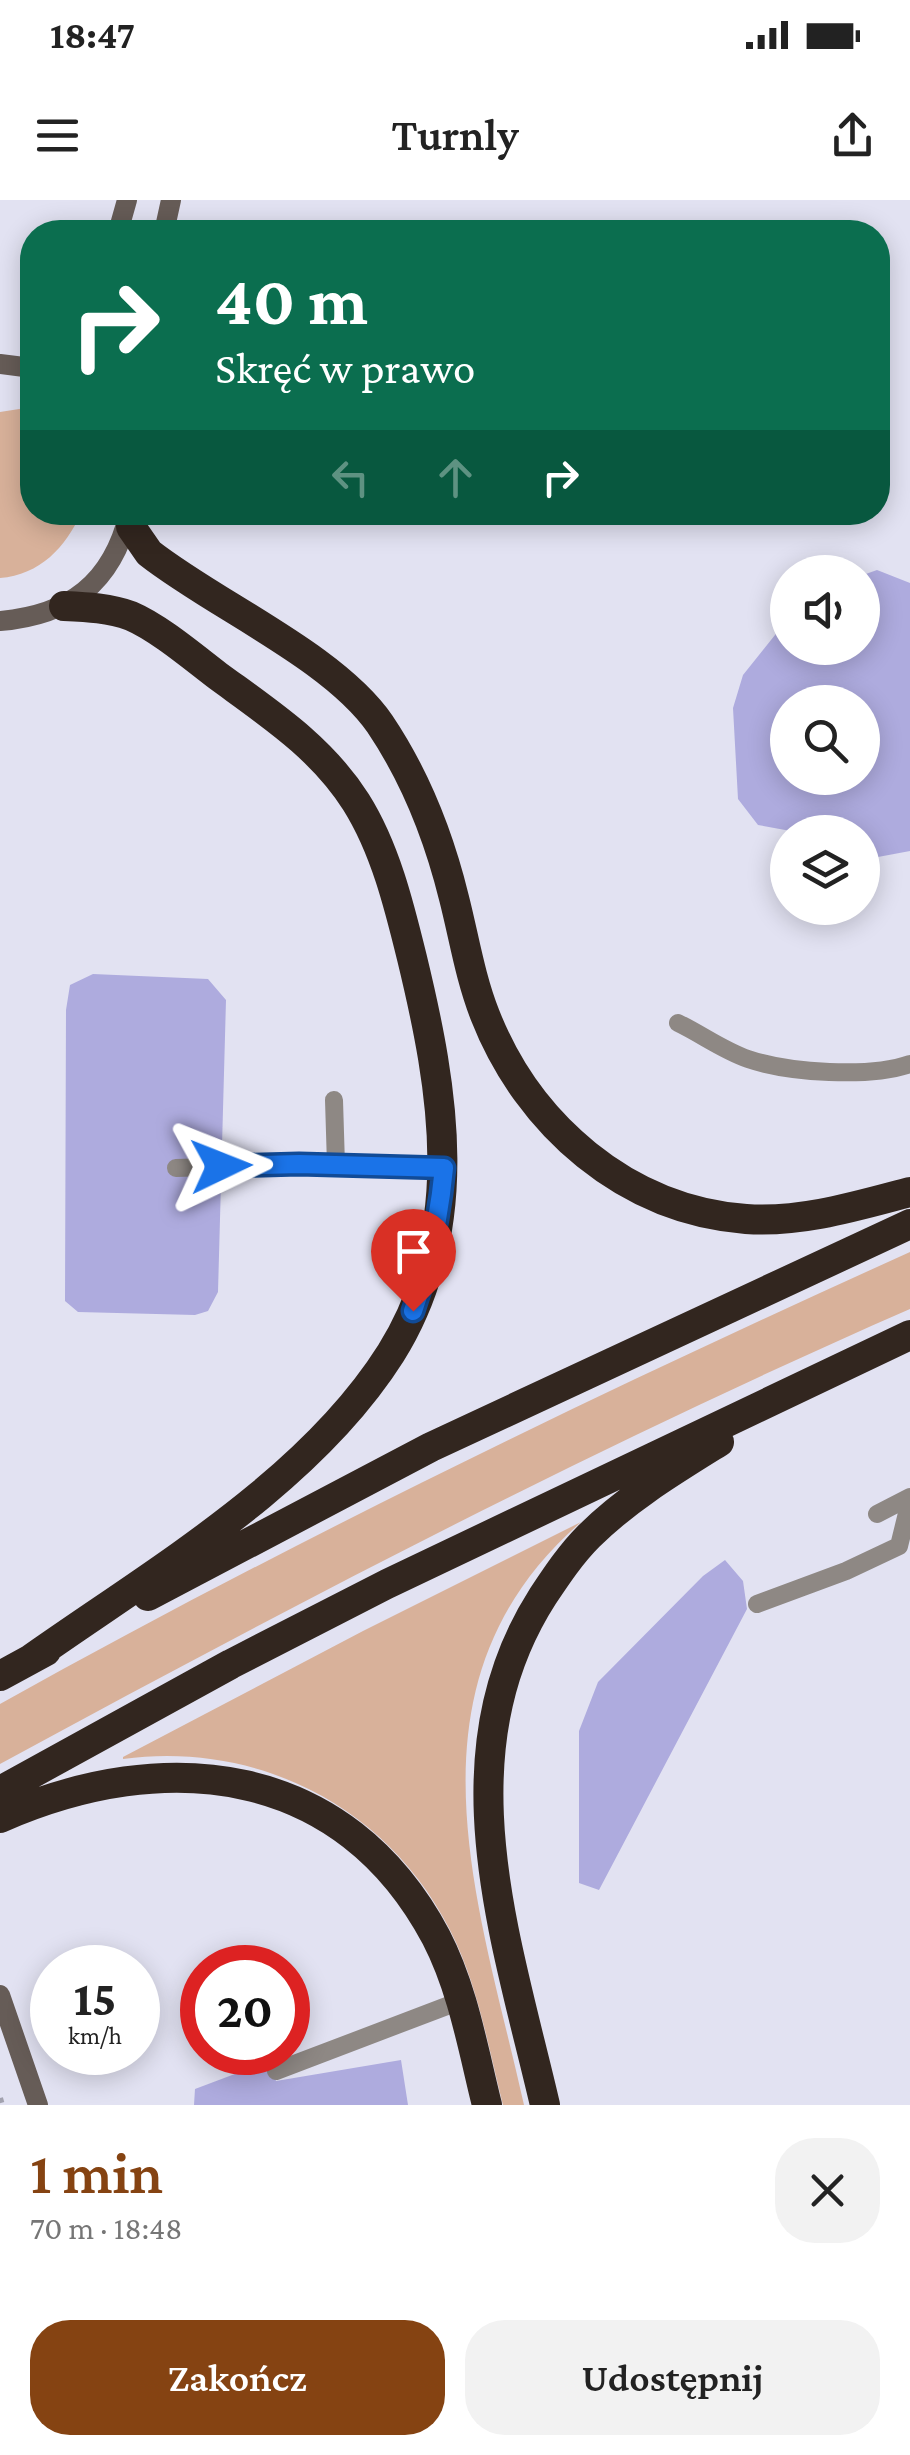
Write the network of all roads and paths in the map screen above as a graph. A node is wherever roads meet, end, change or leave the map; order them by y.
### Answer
1 (127, 525) edge
2 (132, 525) edge
3 (64, 606) junction
4 (0, 621) edge
5 (678, 1023) dead end
6 (910, 1064) edge
7 (334, 1100) dead end
8 (336, 1165) junction
9 (176, 1168) dead end
10 (444, 1168) junction
11 (910, 1192) edge
12 (910, 1224) edge
13 (910, 1335) edge
14 (838, 1367) junction
15 (910, 1499) edge
16 (878, 1514) dead end
17 (757, 1604) dead end
18 (31, 1659) junction
19 (0, 1676) edge
20 (0, 1791) edge
21 (0, 1818) edge
22 (0, 1994) edge
23 (460, 2000) junction
24 (310, 2058) edge
25 (0, 2098) edge
26 (2, 2105) edge
27 (38, 2105) edge
28 (486, 2105) edge
29 (545, 2105) edge

1 - 3 main road
2 - 11 highway
3 - 4 main road
3 - 10 highway
5 - 6 lane
7 - 8 lane
8 - 9 lane
8 - 10 lane
10 - 18 highway
12 - 18 highway
13 - 14 highway
14 - 20 highway
14 - 29 highway
15 - 16 lane
15 - 17 lane
18 - 19 highway
21 - 23 highway
22 - 27 main road
23 - 24 lane
23 - 28 highway
25 - 26 path

